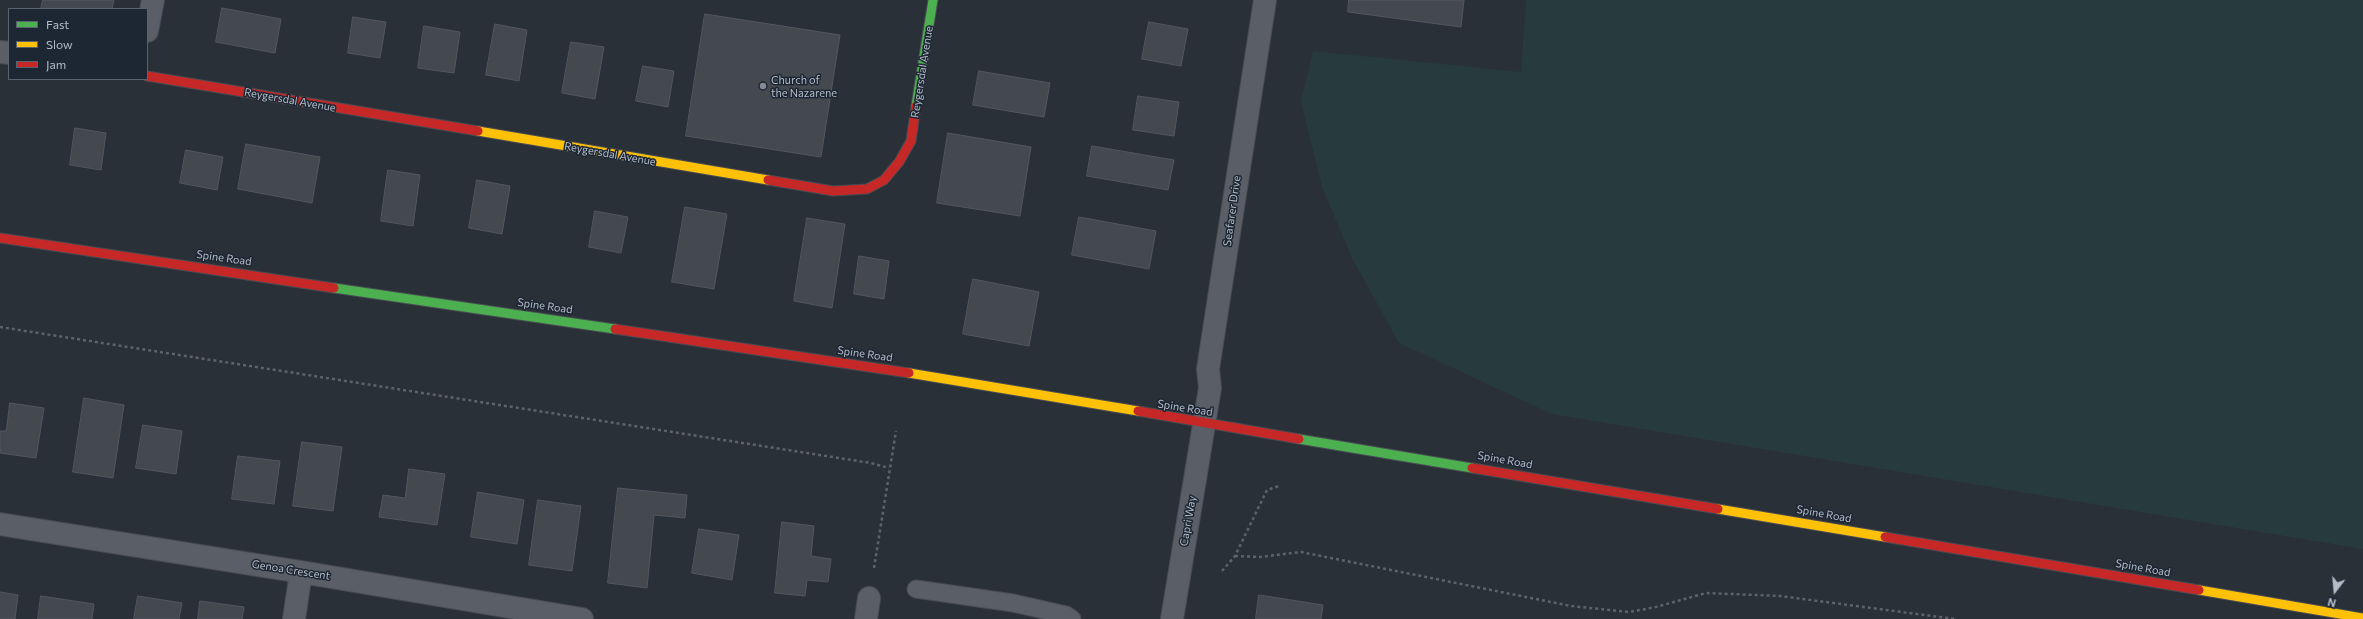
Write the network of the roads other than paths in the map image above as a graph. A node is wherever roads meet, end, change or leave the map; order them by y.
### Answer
1 (153, 0) edge
2 (933, 0) edge
3 (1265, 0) edge
4 (148, 26) edge
5 (148, 76) edge
6 (0, 238) edge
7 (1204, 423) junction
8 (0, 524) edge
9 (301, 572) junction
10 (916, 589) dead end
11 (1012, 611) edge
12 (2363, 618) edge
13 (294, 619) edge
14 (582, 619) edge
15 (1072, 619) edge
16 (1172, 619) edge

1 - 4 street
2 - 5 main road, Reygersdal Avenue
3 - 7 street, Seafarer Drive
6 - 7 main road, Spine Road
7 - 12 main road, Spine Road
7 - 16 street, Capri Way
8 - 9 street, Genoa Crescent
9 - 13 street
9 - 14 street, Genoa Crescent
10 - 11 lane
11 - 15 lane

